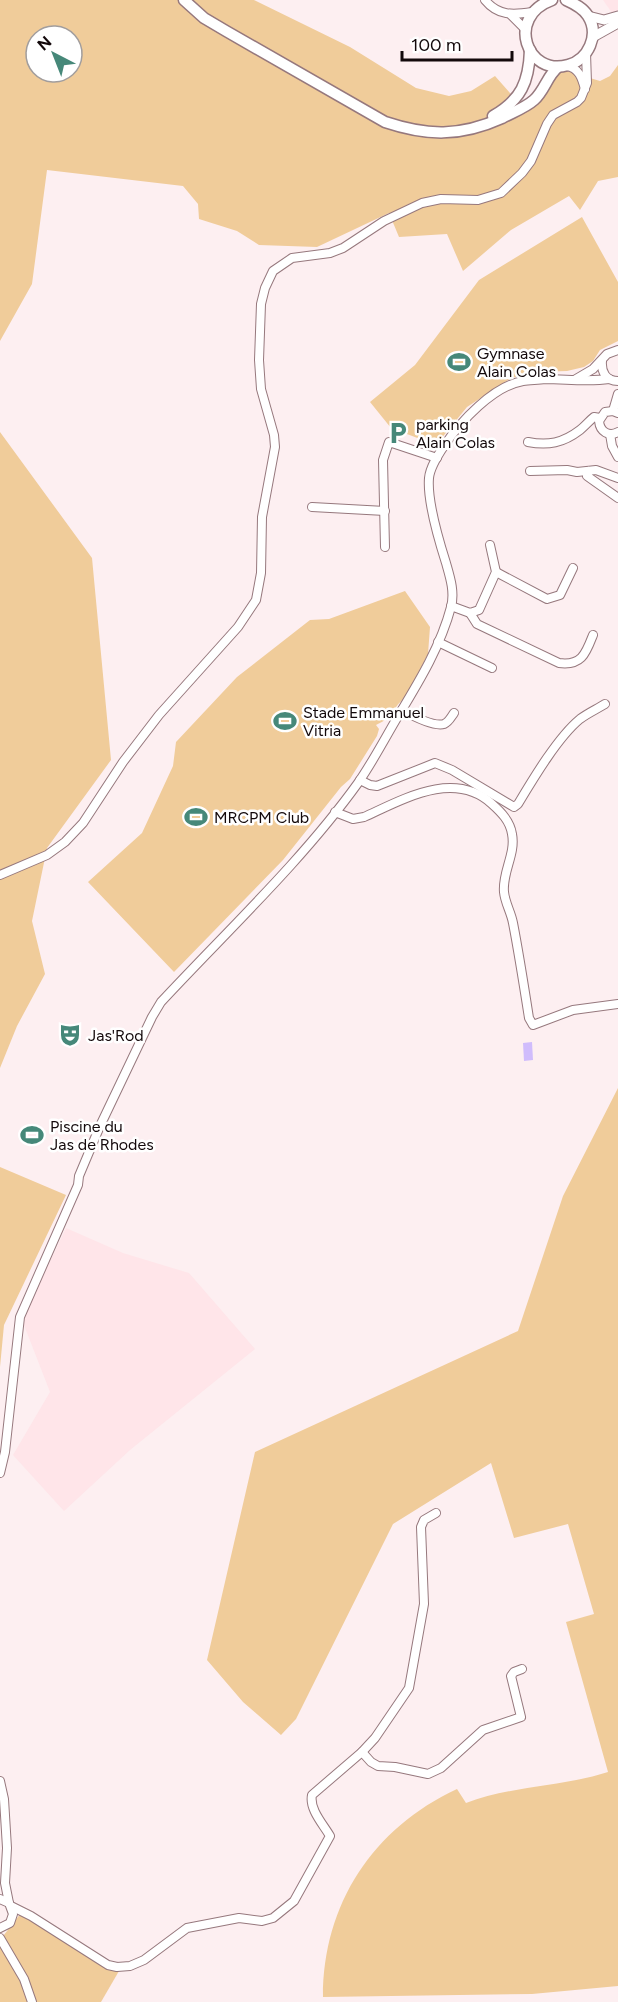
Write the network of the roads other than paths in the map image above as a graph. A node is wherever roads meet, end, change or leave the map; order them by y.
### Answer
1 (184, 0) edge
2 (485, 0) edge
3 (552, 0) edge
4 (566, 0) edge
5 (578, 2) edge
6 (532, 12) junction
7 (511, 15) junction
8 (588, 16) junction
9 (618, 16) edge
10 (618, 23) edge
11 (525, 29) junction
12 (593, 36) junction
13 (530, 50) junction
14 (586, 53) junction
15 (563, 66) junction
16 (585, 91) junction
17 (466, 130) junction
18 (618, 350) edge
19 (602, 361) junction
20 (574, 380) junction
21 (614, 380) edge
22 (617, 396) edge
23 (615, 412) edge
24 (600, 418) junction
25 (614, 433) edge
26 (528, 442) dead end
27 (618, 457) edge
28 (437, 458) junction
29 (530, 471) dead end
30 (589, 471) junction
31 (618, 478) edge
32 (618, 498) edge
33 (312, 507) dead end
34 (385, 511) junction
35 (490, 545) dead end
36 (385, 547) dead end
37 (573, 568) dead end
38 (496, 572) junction
39 (451, 606) junction
40 (470, 614) junction
41 (593, 635) dead end
42 (438, 642) junction
43 (492, 668) dead end
44 (605, 704) dead end
45 (402, 710) junction
46 (454, 712) dead end
47 (360, 780) junction
48 (335, 812) junction
49 (0, 875) edge
50 (618, 1004) edge
51 (0, 1473) edge
52 (436, 1513) dead end
53 (522, 1669) dead end
54 (362, 1752) junction
55 (0, 1780) edge
56 (5, 1882) junction
57 (0, 1891) edge
58 (0, 1899) edge
59 (10, 1905) junction
60 (25, 1912) junction
61 (13, 1918) junction
62 (2, 1928) edge
63 (1, 1940) edge
64 (32, 2002) edge

1 - 17 main road
2 - 7 street
3 - 6 main road
4 - 5 main road
5 - 8 main road
6 - 7 street
6 - 11 main road
7 - 11 street
8 - 9 street
8 - 12 main road
10 - 12 street
11 - 13 main road
12 - 14 main road
13 - 15 main road
13 - 17 main road
14 - 15 main road
14 - 16 street
15 - 16 street
15 - 17 main road
16 - 49 street
18 - 19 street
19 - 20 street
19 - 21 street
20 - 21 street
20 - 28 street
21 - 22 street
22 - 23 street
23 - 24 street
24 - 25 street
24 - 26 street
25 - 27 street
28 - 34 street
28 - 39 street
29 - 30 street
30 - 31 street
30 - 32 street
33 - 34 street
34 - 36 street
35 - 38 street
37 - 38 street
38 - 40 street
39 - 40 street
39 - 42 street
40 - 41 street
42 - 43 street
42 - 45 street
44 - 47 street
45 - 46 street
45 - 47 street
47 - 48 street
48 - 50 street
48 - 51 street
52 - 54 street
53 - 54 street
54 - 60 street
55 - 56 street
56 - 57 street
56 - 59 street
58 - 59 street
59 - 60 street
59 - 61 street
60 - 61 street
61 - 62 street
62 - 63 street
63 - 64 street

